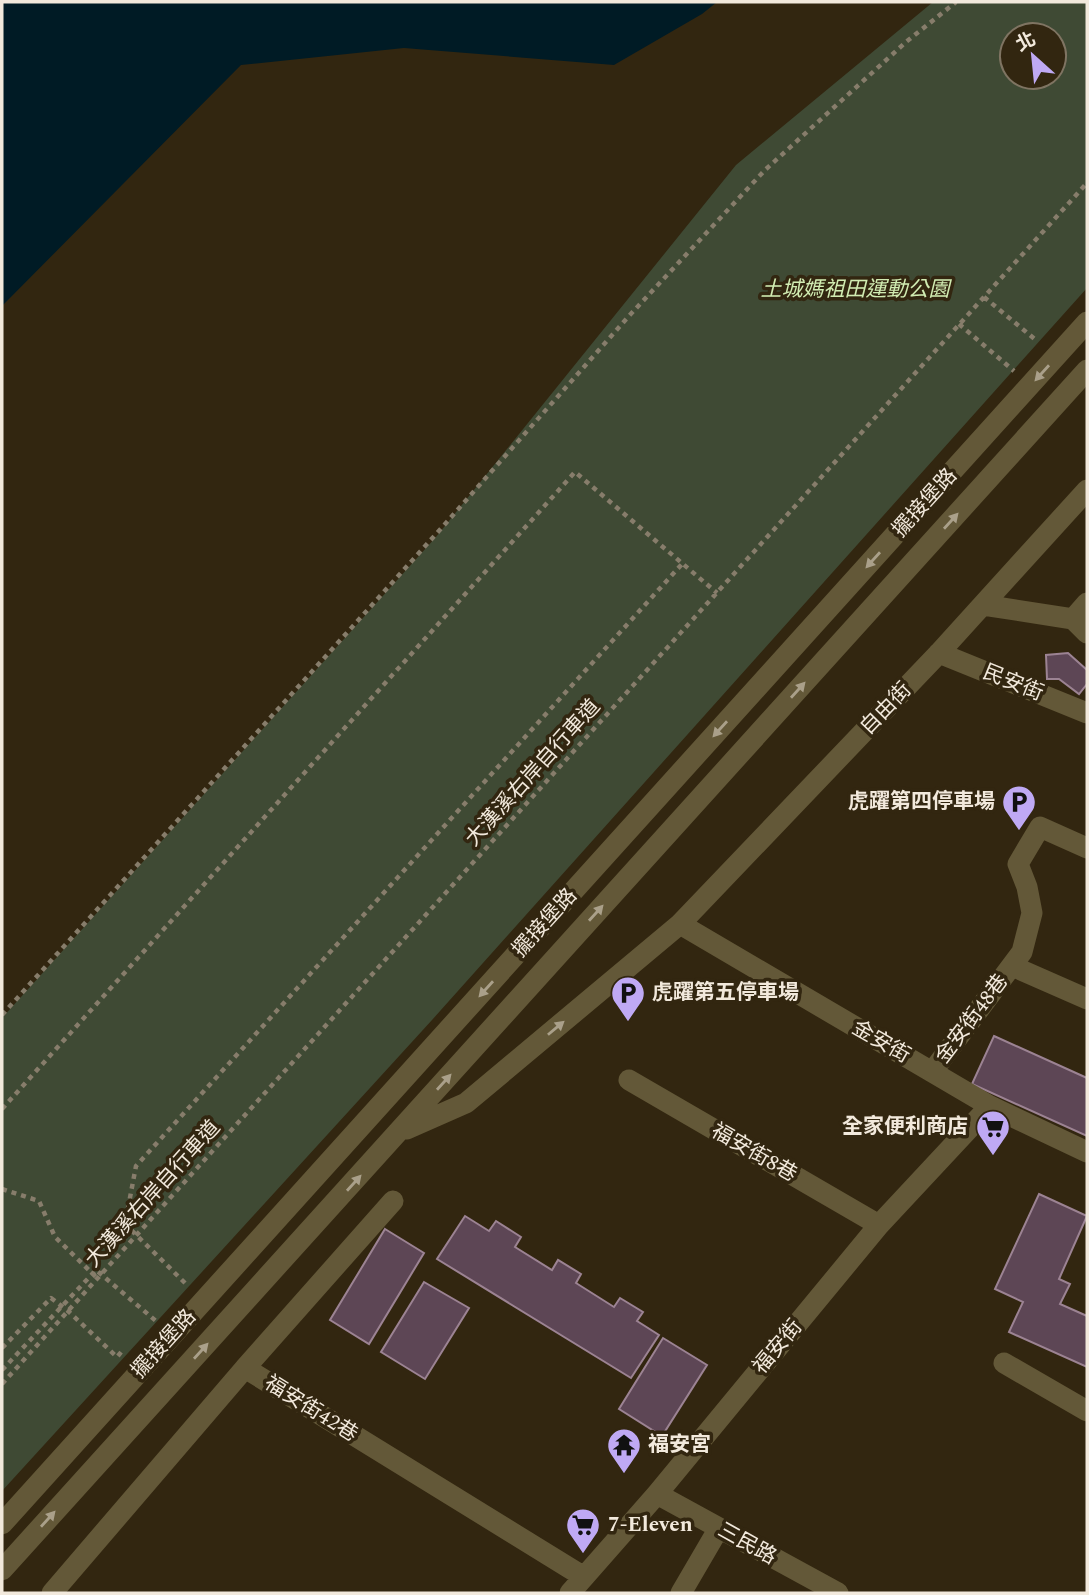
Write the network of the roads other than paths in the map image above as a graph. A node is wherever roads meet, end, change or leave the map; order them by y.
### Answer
1 (1087, 322) edge
2 (1087, 370) edge
3 (1087, 490) edge
4 (1087, 603) edge
5 (983, 604) junction
6 (1080, 626) edge
7 (939, 653) junction
8 (1087, 713) edge
9 (1087, 848) edge
10 (680, 924) junction
11 (1012, 966) junction
12 (1087, 999) edge
13 (932, 1072) junction
14 (629, 1080) dead end
15 (990, 1106) junction
16 (399, 1133) junction
17 (1087, 1152) edge
18 (393, 1201) dead end
19 (879, 1226) junction
20 (1004, 1363) dead end
21 (245, 1368) junction
22 (1087, 1411) edge
23 (657, 1494) junction
24 (2, 1524) edge
25 (719, 1528) junction
26 (2, 1570) edge
27 (577, 1585) edge
28 (62, 1590) edge
29 (681, 1593) edge
30 (838, 1593) edge

1 -> 24 street, 擺接堡路
16 -> 2 street, 擺接堡路
3 - 5 street, 自由街
4 - 6 street
5 - 6 street
5 - 7 street, 自由街
7 - 8 street, 民安街
7 - 10 street, 自由街
9 - 11 street, 金安街48巷
10 - 13 street, 金安街
16 -> 10 street, 自由街
11 - 12 street, 金安街48巷
11 - 13 street, 金安街48巷
13 - 15 street, 金安街
14 - 19 street, 福安街8巷
15 - 17 street, 金安街
15 - 19 street, 福安街
26 -> 16 street, 擺接堡路
18 - 21 street
19 - 23 street, 福安街
20 - 22 street
21 - 27 street, 福安街42巷
21 - 28 street, 福安街42巷
23 - 25 street, 三民路
23 - 27 street, 福安街
25 - 29 street
25 - 30 street, 三民路

